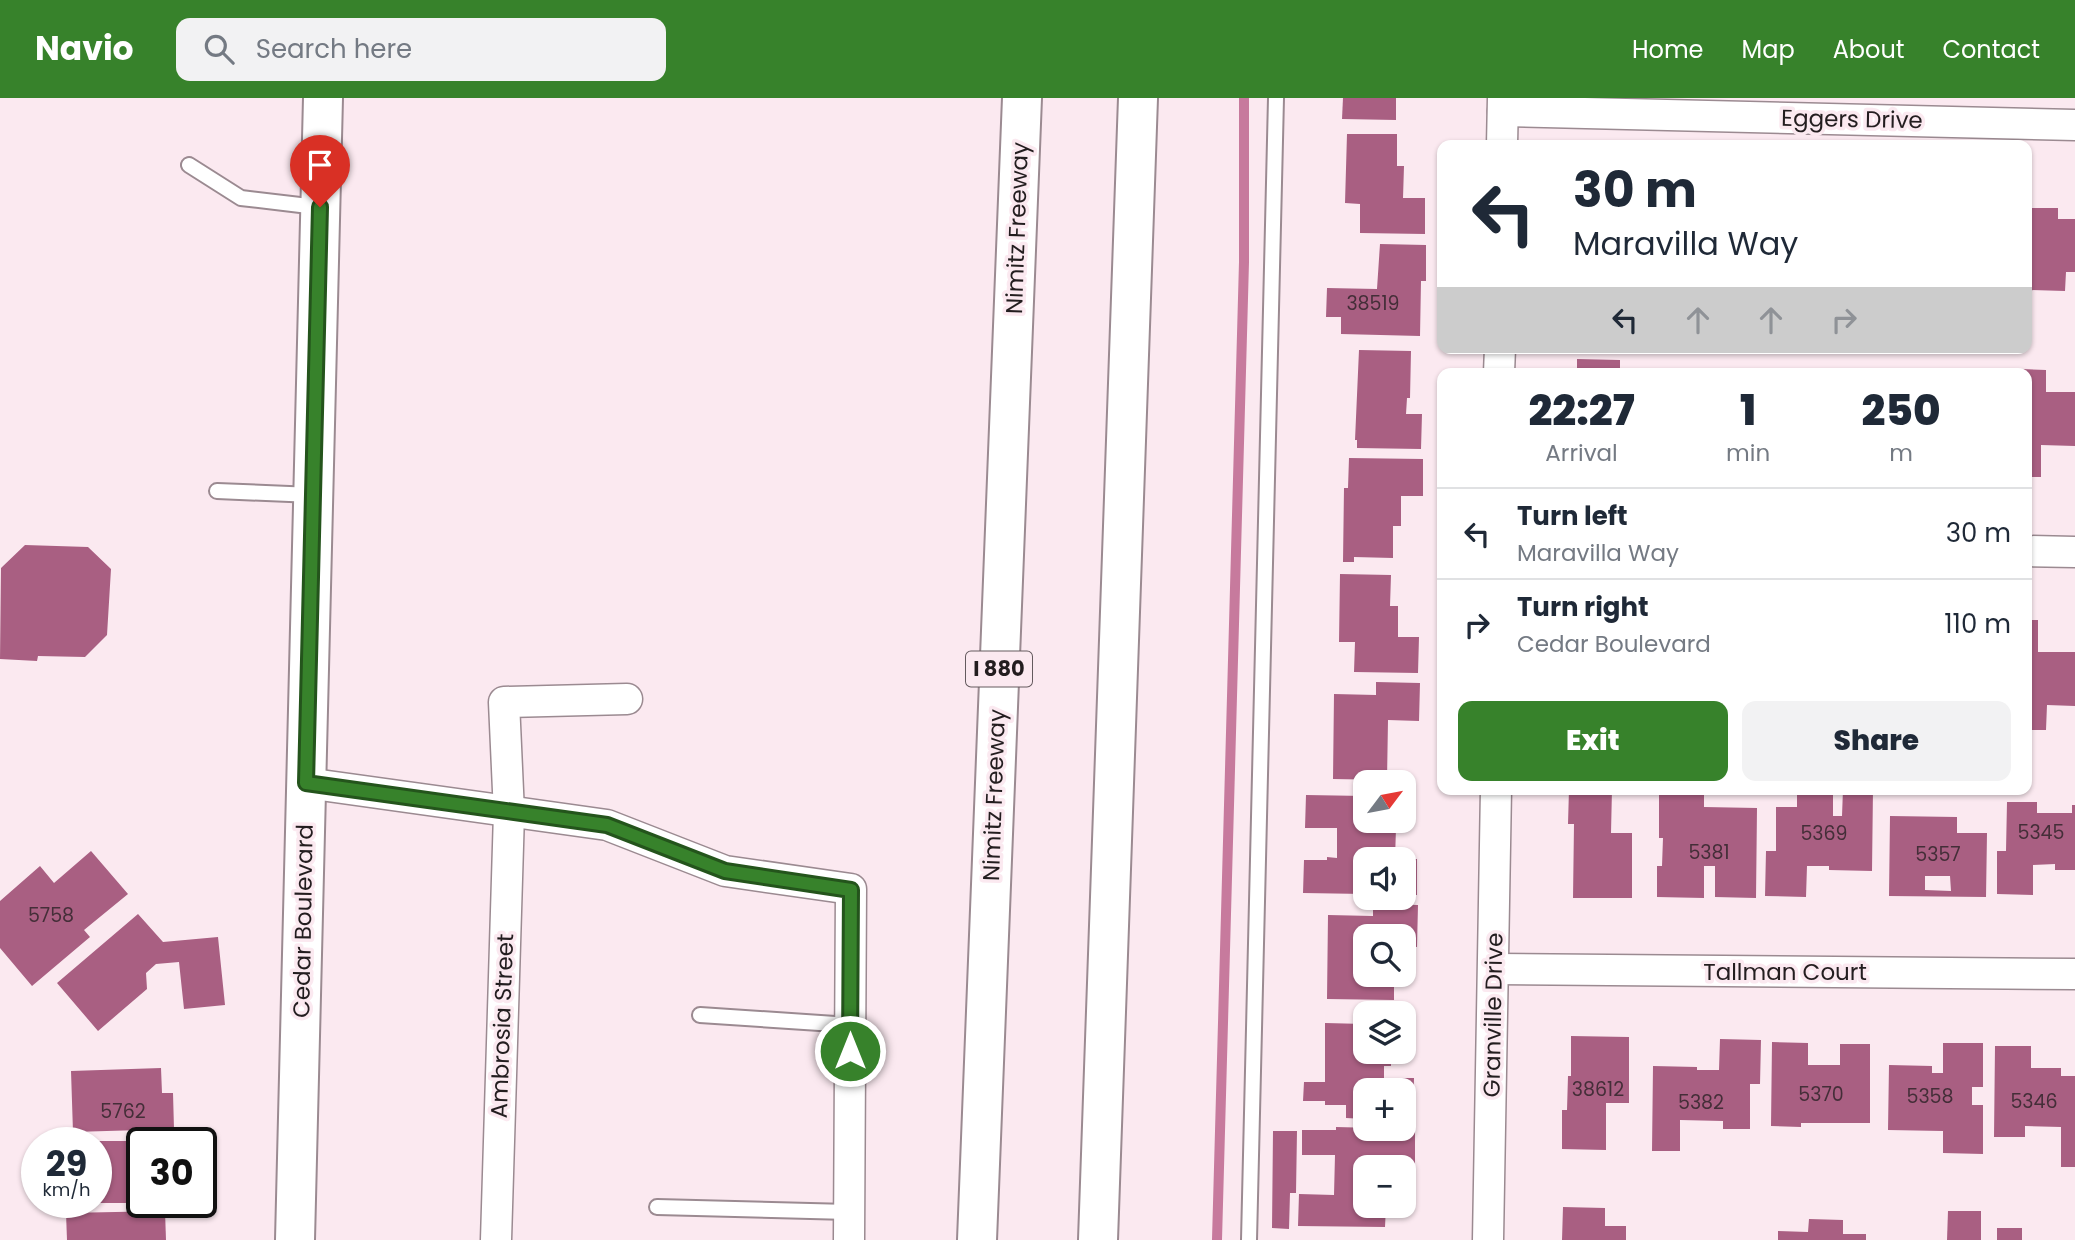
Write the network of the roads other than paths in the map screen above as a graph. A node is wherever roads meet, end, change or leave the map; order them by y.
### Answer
1 (323, 98) edge
2 (1022, 98) edge
3 (1138, 98) edge
4 (1276, 98) edge
5 (1503, 105) edge
6 (2075, 125) edge
7 (1502, 140) edge
8 (189, 165) dead end
9 (320, 207) junction
10 (217, 491) dead end
11 (313, 495) junction
12 (2032, 551) edge
13 (2075, 552) edge
14 (627, 699) dead end
15 (306, 783) junction
16 (1496, 795) edge
17 (509, 813) junction
18 (1494, 969) junction
19 (2075, 974) edge
20 (700, 1015) dead end
21 (850, 1025) junction
22 (657, 1207) dead end
23 (849, 1226) edge
24 (295, 1240) edge
25 (496, 1240) edge
26 (976, 1240) edge
27 (1098, 1240) edge
28 (1249, 1240) edge
29 (1488, 1240) edge

1 - 9 main road, Cedar Boulevard
2 - 26 main road, Nimitz Freeway / I 880
3 - 27 main road
4 - 28 lane
5 - 6 street, Eggers Drive
5 - 7 street
8 - 9 lane
9 - 11 main road, Cedar Boulevard
10 - 11 lane
11 - 15 main road, Cedar Boulevard
12 - 13 street
14 - 17 street, Ambrosia Street
15 - 17 street
15 - 24 main road, Cedar Boulevard
16 - 18 street, Granville Drive
17 - 21 street
17 - 25 street, Ambrosia Street
18 - 19 street, Tallman Court
18 - 29 street, Granville Drive
20 - 21 lane
21 - 23 street
22 - 23 lane

